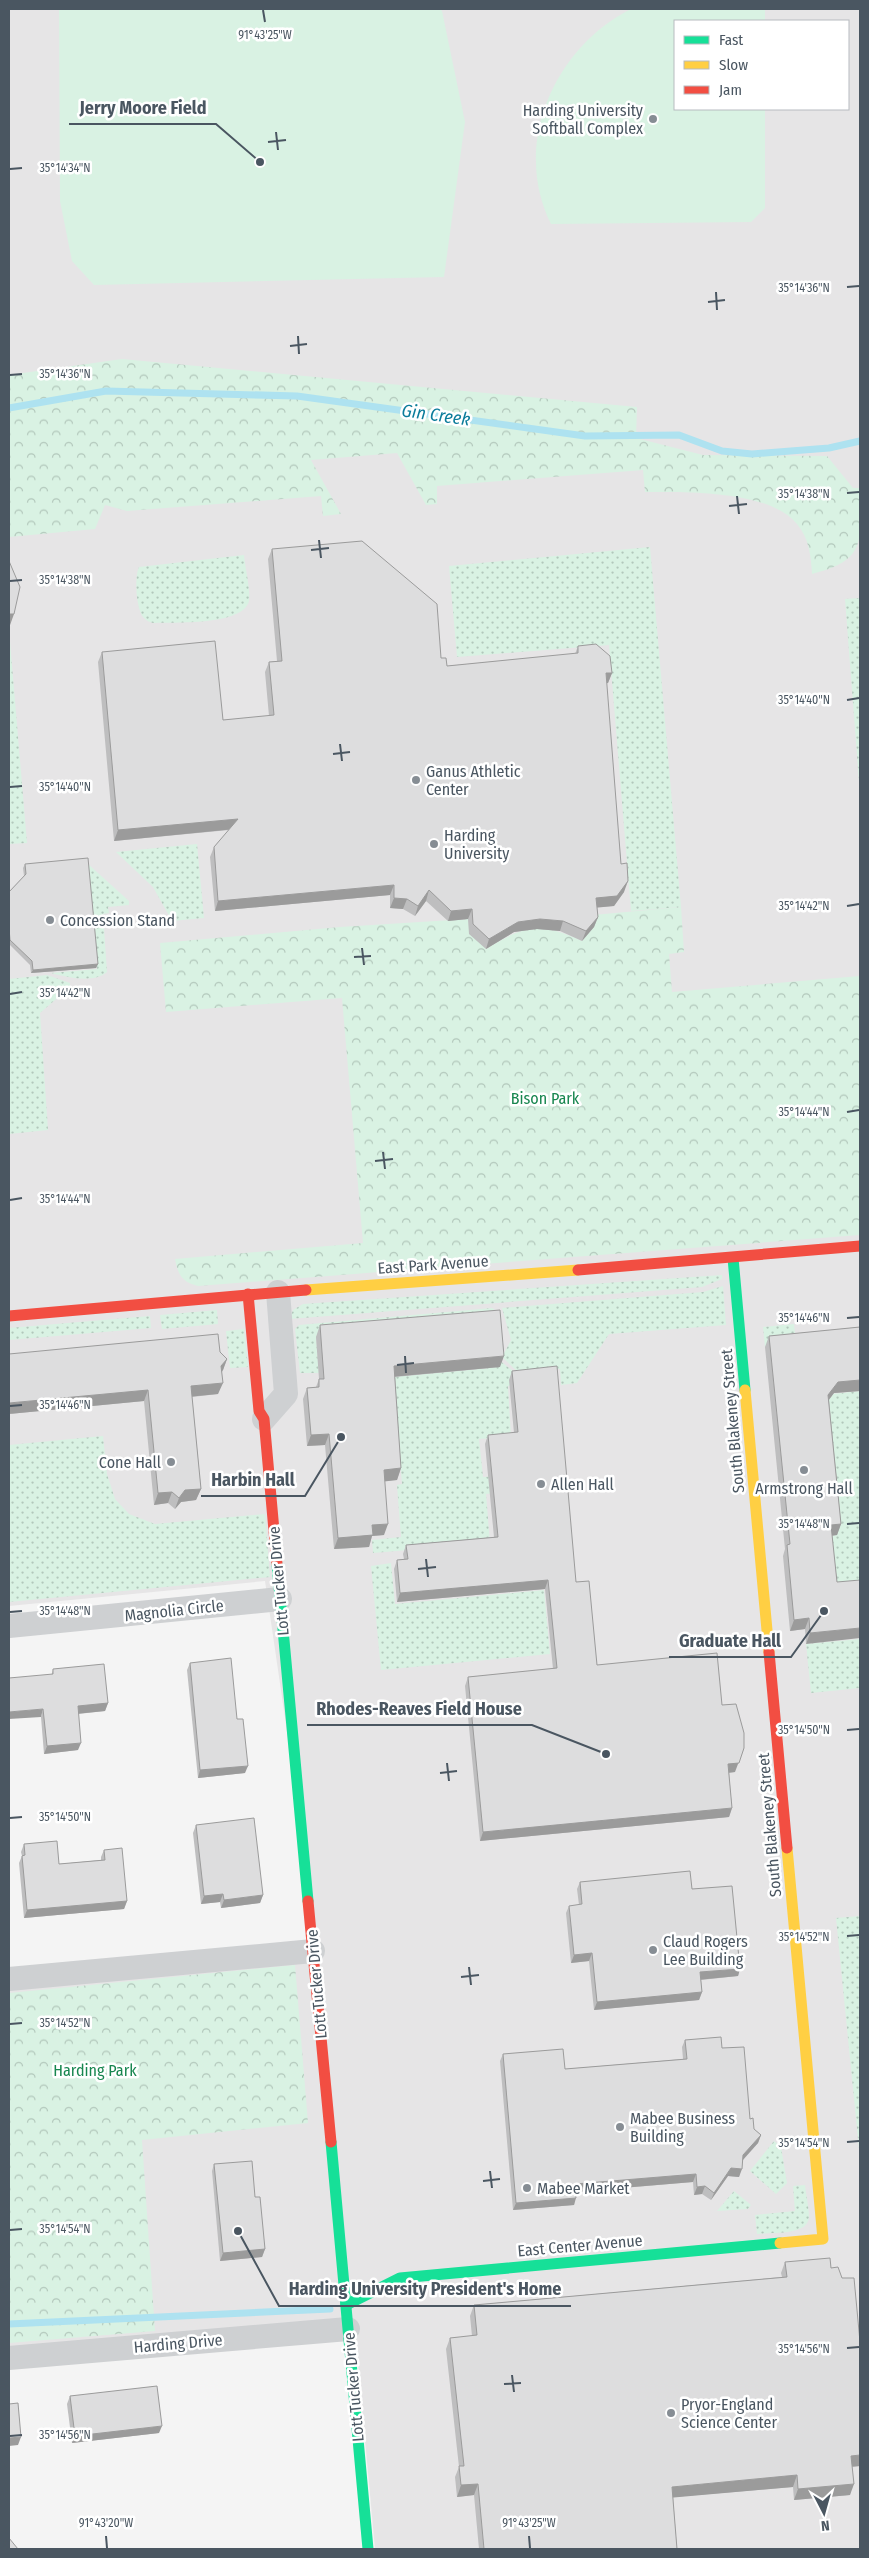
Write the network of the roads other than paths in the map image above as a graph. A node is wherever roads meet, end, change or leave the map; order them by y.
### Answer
1 (860, 1246) edge
2 (733, 1258) junction
3 (263, 1293) junction
4 (9, 1316) edge
5 (268, 1414) joint
6 (280, 1599) junction
7 (9, 1626) edge
8 (312, 1950) junction
9 (9, 1979) edge
10 (823, 2238) joint
11 (346, 2305) junction
12 (348, 2329) junction
13 (9, 2358) edge
14 (368, 2549) edge

1 - 2 street, East Park Avenue
2 - 3 street, East Park Avenue
2 - 10 street, South Blakeney Street
3 - 4 street, East Park Avenue
3 - 5 street, Lott Tucker Drive
5 - 6 street, Lott Tucker Drive
6 - 7 street, Magnolia Circle
6 - 8 street, Lott Tucker Drive
8 - 9 street
8 - 11 street, Lott Tucker Drive
10 - 11 street, East Center Avenue
11 - 12 street, Lott Tucker Drive
12 - 13 street, Harding Drive
12 - 14 street, Lott Tucker Drive

